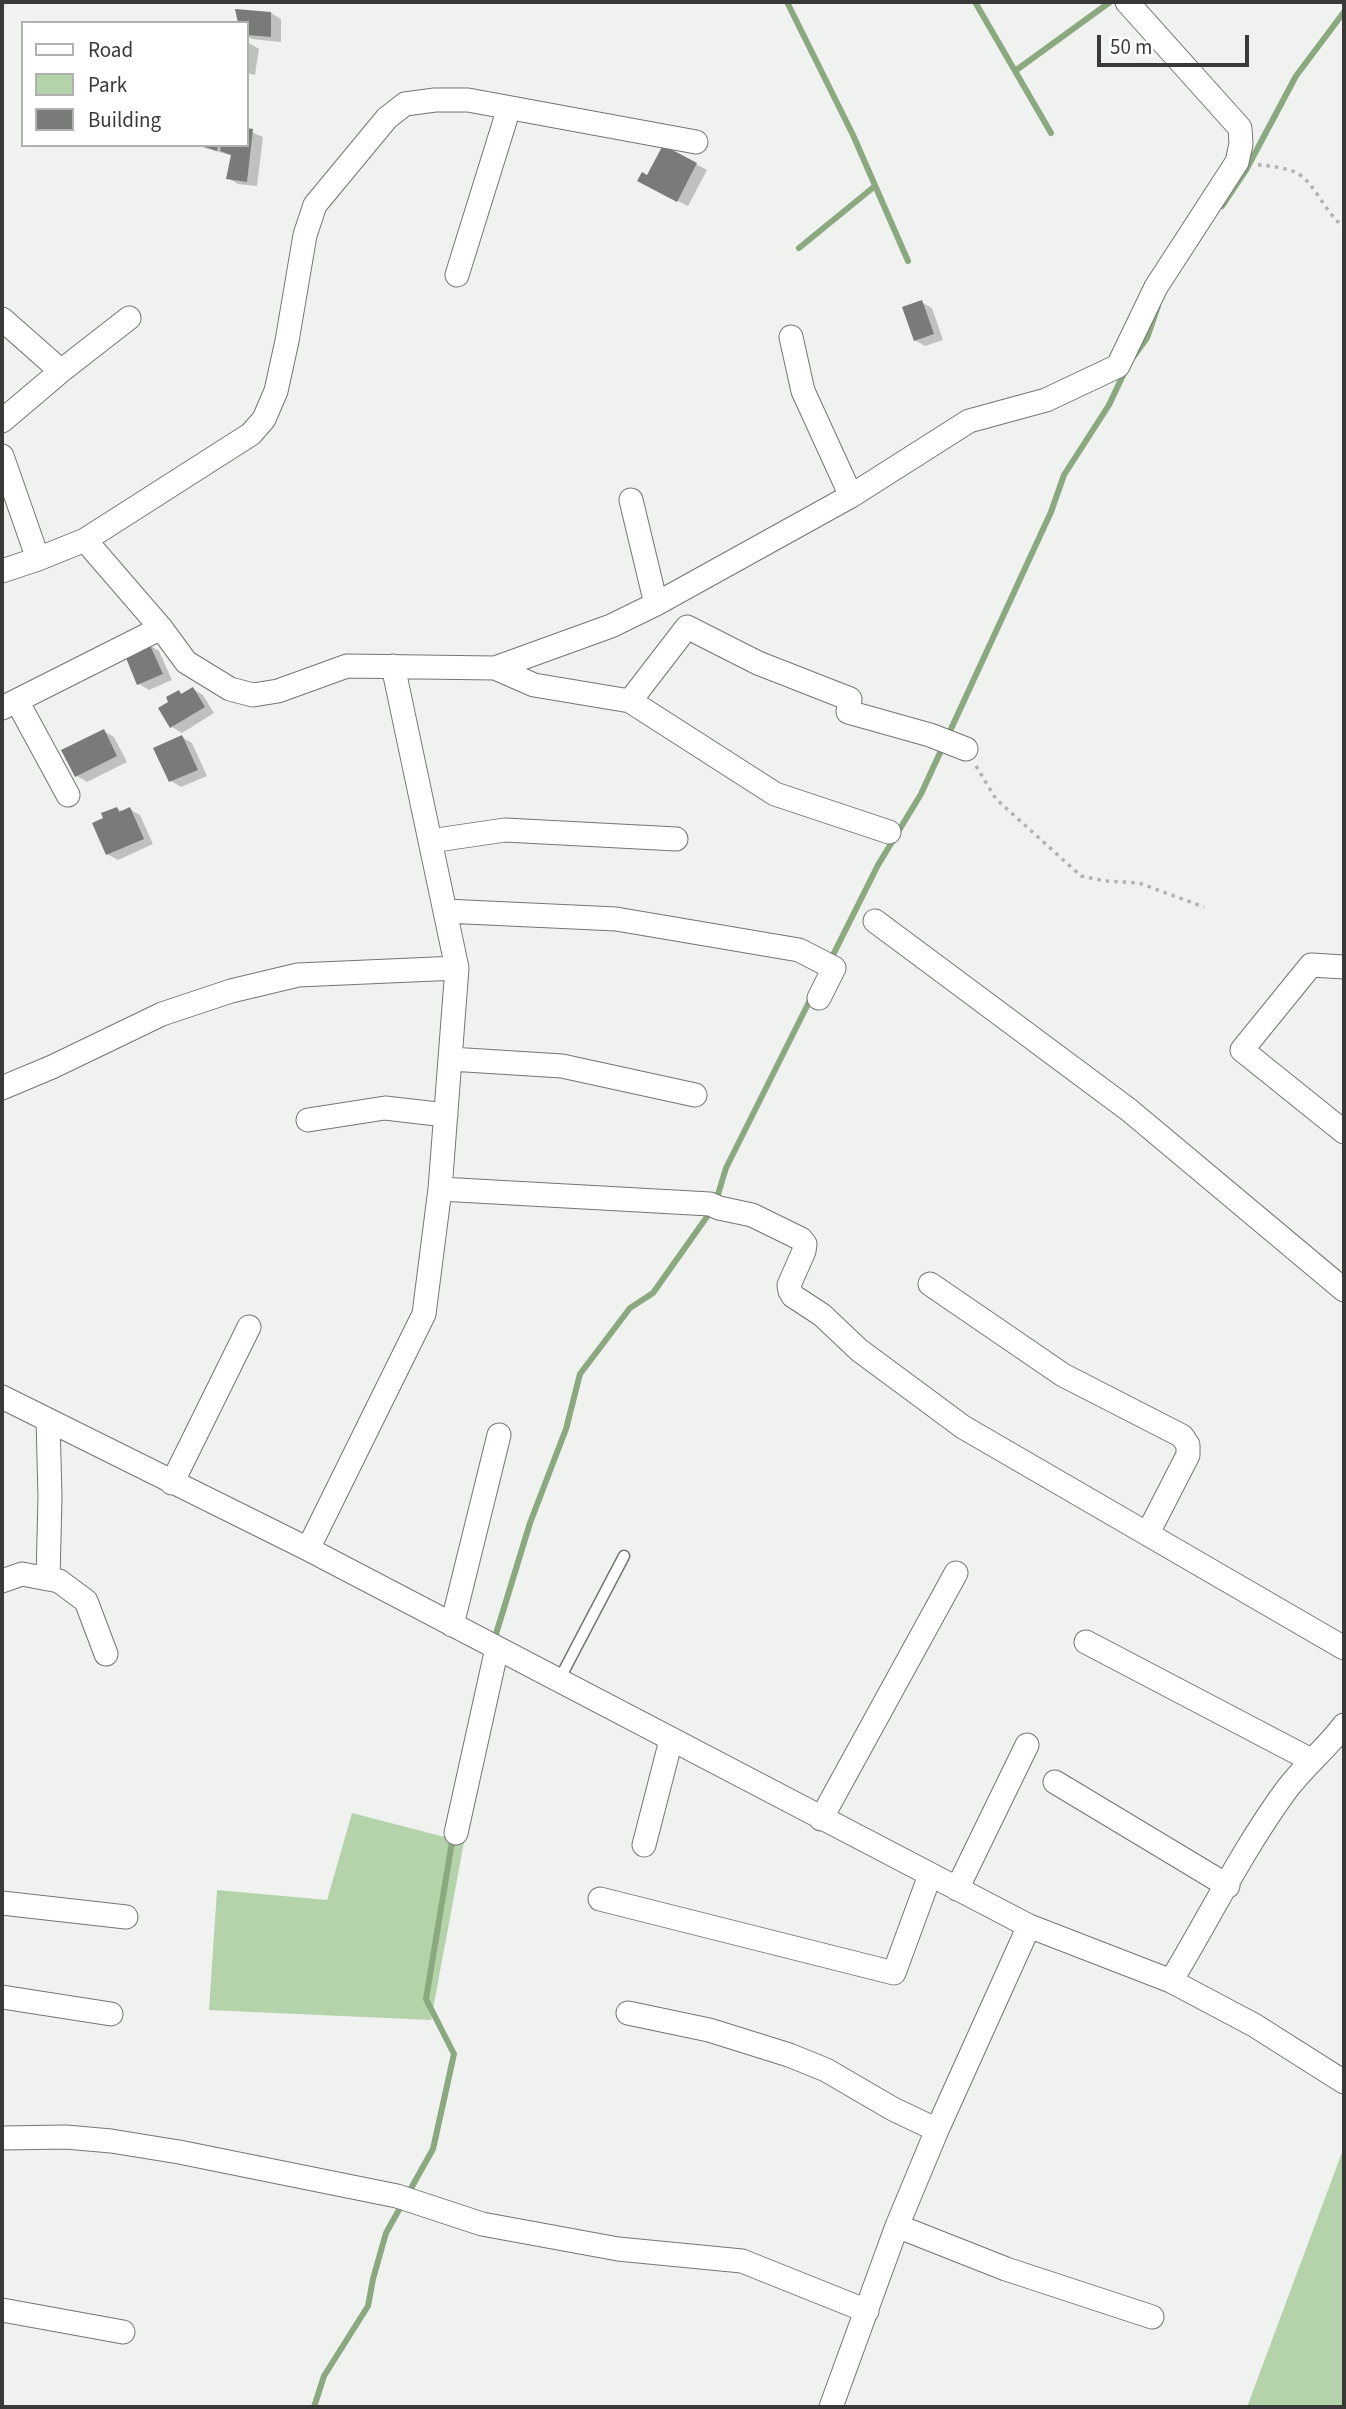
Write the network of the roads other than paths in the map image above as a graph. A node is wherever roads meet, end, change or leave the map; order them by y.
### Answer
1 (1127, 2) edge
2 (509, 108) junction
3 (696, 142) dead end
4 (457, 275) dead end
5 (2, 318) edge
6 (129, 318) dead end
7 (791, 337) dead end
8 (61, 371) junction
9 (2, 421) edge
10 (2, 456) edge
11 (851, 496) junction
12 (631, 499) dead end
13 (85, 540) junction
14 (38, 559) junction
15 (2, 571) edge
16 (656, 604) junction
17 (161, 628) junction
18 (393, 666) junction
19 (495, 668) junction
20 (629, 701) junction
21 (9, 705) edge
22 (953, 743) road end
23 (68, 795) dead end
24 (889, 832) dead end
25 (676, 839) dead end
26 (430, 841) junction
27 (445, 911) junction
28 (876, 922) dead end
29 (1344, 967) edge
30 (457, 968) junction
31 (819, 998) dead end
32 (450, 1059) junction
33 (2, 1088) edge
34 (695, 1095) dead end
35 (446, 1115) junction
36 (309, 1120) dead end
37 (1344, 1132) edge
38 (440, 1189) junction
39 (930, 1284) dead end
40 (1344, 1290) edge
41 (249, 1327) dead end
42 (2, 1397) edge
43 (48, 1420) junction
44 (499, 1435) dead end
45 (172, 1483) junction
46 (1148, 1533) junction
47 (308, 1549) junction
48 (624, 1556) dead end
49 (956, 1573) dead end
50 (48, 1579) junction
51 (2, 1581) edge
52 (452, 1625) junction
53 (1086, 1642) dead end
54 (497, 1648) junction
55 (1344, 1648) edge
56 (106, 1654) dead end
57 (559, 1681) junction
58 (1344, 1725) edge
59 (671, 1740) junction
60 (1027, 1745) dead end
61 (1311, 1760) junction
62 (1055, 1782) dead end
63 (821, 1819) junction
64 (456, 1833) dead end
65 (644, 1845) dead end
66 (930, 1875) junction
67 (1228, 1886) junction
68 (957, 1889) junction
69 (600, 1899) dead end
70 (2, 1903) edge
71 (126, 1917) dead end
72 (1028, 1926) junction
73 (1171, 1981) junction
74 (2, 1997) edge
75 (628, 2013) dead end
76 (111, 2014) dead end
77 (1344, 2082) edge
78 (937, 2130) junction
79 (2, 2138) edge
80 (897, 2226) junction
81 (2, 2310) edge
82 (867, 2311) junction
83 (1152, 2317) dead end
84 (123, 2332) dead end
85 (831, 2407) edge

1 - 11 street
2 - 3 street
2 - 4 street
2 - 13 street
5 - 8 street
6 - 8 street
7 - 11 street
8 - 9 street
10 - 14 street
11 - 16 street
12 - 16 street
13 - 14 street
13 - 17 street
14 - 15 street
16 - 19 street
17 - 18 street
17 - 21 street
18 - 19 street
18 - 26 street
19 - 20 street
20 - 22 street
20 - 24 street
21 - 23 street
25 - 26 street
26 - 27 street
27 - 30 street
27 - 31 street
28 - 40 street
29 - 37 street
30 - 32 street
30 - 33 street
32 - 34 street
32 - 35 street
35 - 36 street
35 - 38 street
38 - 46 street
38 - 47 street
39 - 46 street
41 - 45 street
42 - 43 street
43 - 45 street
43 - 50 street
44 - 52 street
45 - 47 street
46 - 55 street
47 - 52 street
48 - 57 lane
49 - 63 street
50 - 51 street
50 - 56 street
52 - 54 street
53 - 61 street
54 - 57 street
54 - 64 street
57 - 59 street
58 - 61 street
59 - 63 street
59 - 65 street
60 - 68 street
61 - 67 street
62 - 67 street
63 - 66 street
66 - 68 street
66 - 69 street
67 - 73 street
68 - 72 street
70 - 71 street
72 - 73 street
72 - 78 street
73 - 77 street
74 - 76 street
75 - 78 street
78 - 80 street
79 - 82 street
80 - 82 street
80 - 83 street
81 - 84 street
82 - 85 street

